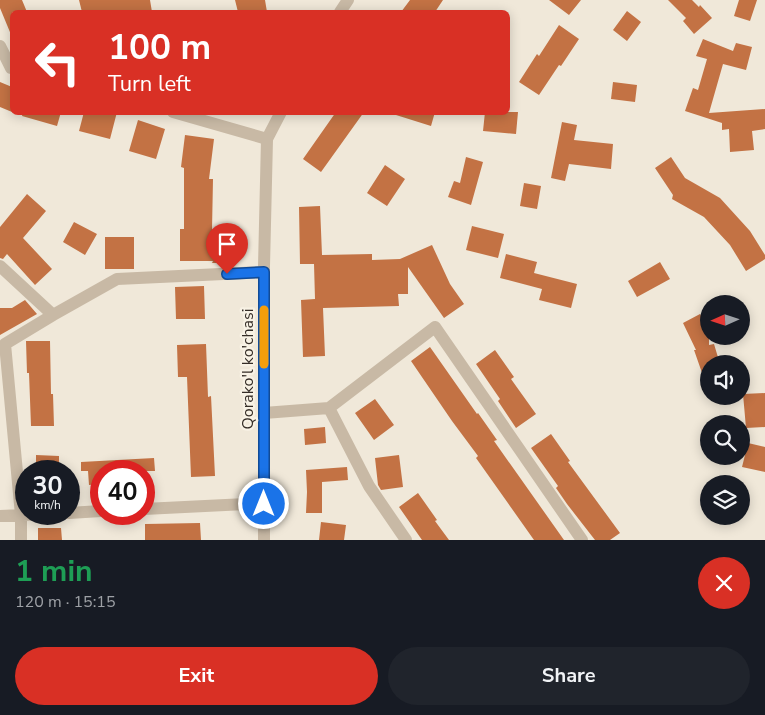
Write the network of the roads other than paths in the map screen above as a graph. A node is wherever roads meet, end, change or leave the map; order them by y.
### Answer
1 (0, 46) edge
2 (10, 66) edge
3 (183, 115) edge
4 (279, 115) edge
5 (267, 139) junction
6 (0, 266) edge
7 (264, 272) junction
8 (53, 315) junction
9 (329, 408) junction
10 (264, 413) junction
11 (16, 460) edge
12 (264, 504) junction
13 (155, 509) edge
14 (15, 515) edge
15 (0, 516) edge
16 (21, 525) edge
17 (21, 540) edge
18 (264, 540) edge
19 (406, 540) edge
20 (582, 540) edge

1 - 2 street
3 - 5 street
4 - 5 street, Qorako'l ko'chasi
5 - 7 street, Qorako'l ko'chasi
6 - 8 street
7 - 8 street
7 - 10 street, Qorako'l ko'chasi
8 - 11 street
9 - 10 street
9 - 19 street
9 - 20 street
10 - 12 street, Qorako'l ko'chasi
12 - 13 street
12 - 18 street, Qorako'l ko'chasi
14 - 15 street
16 - 17 street

